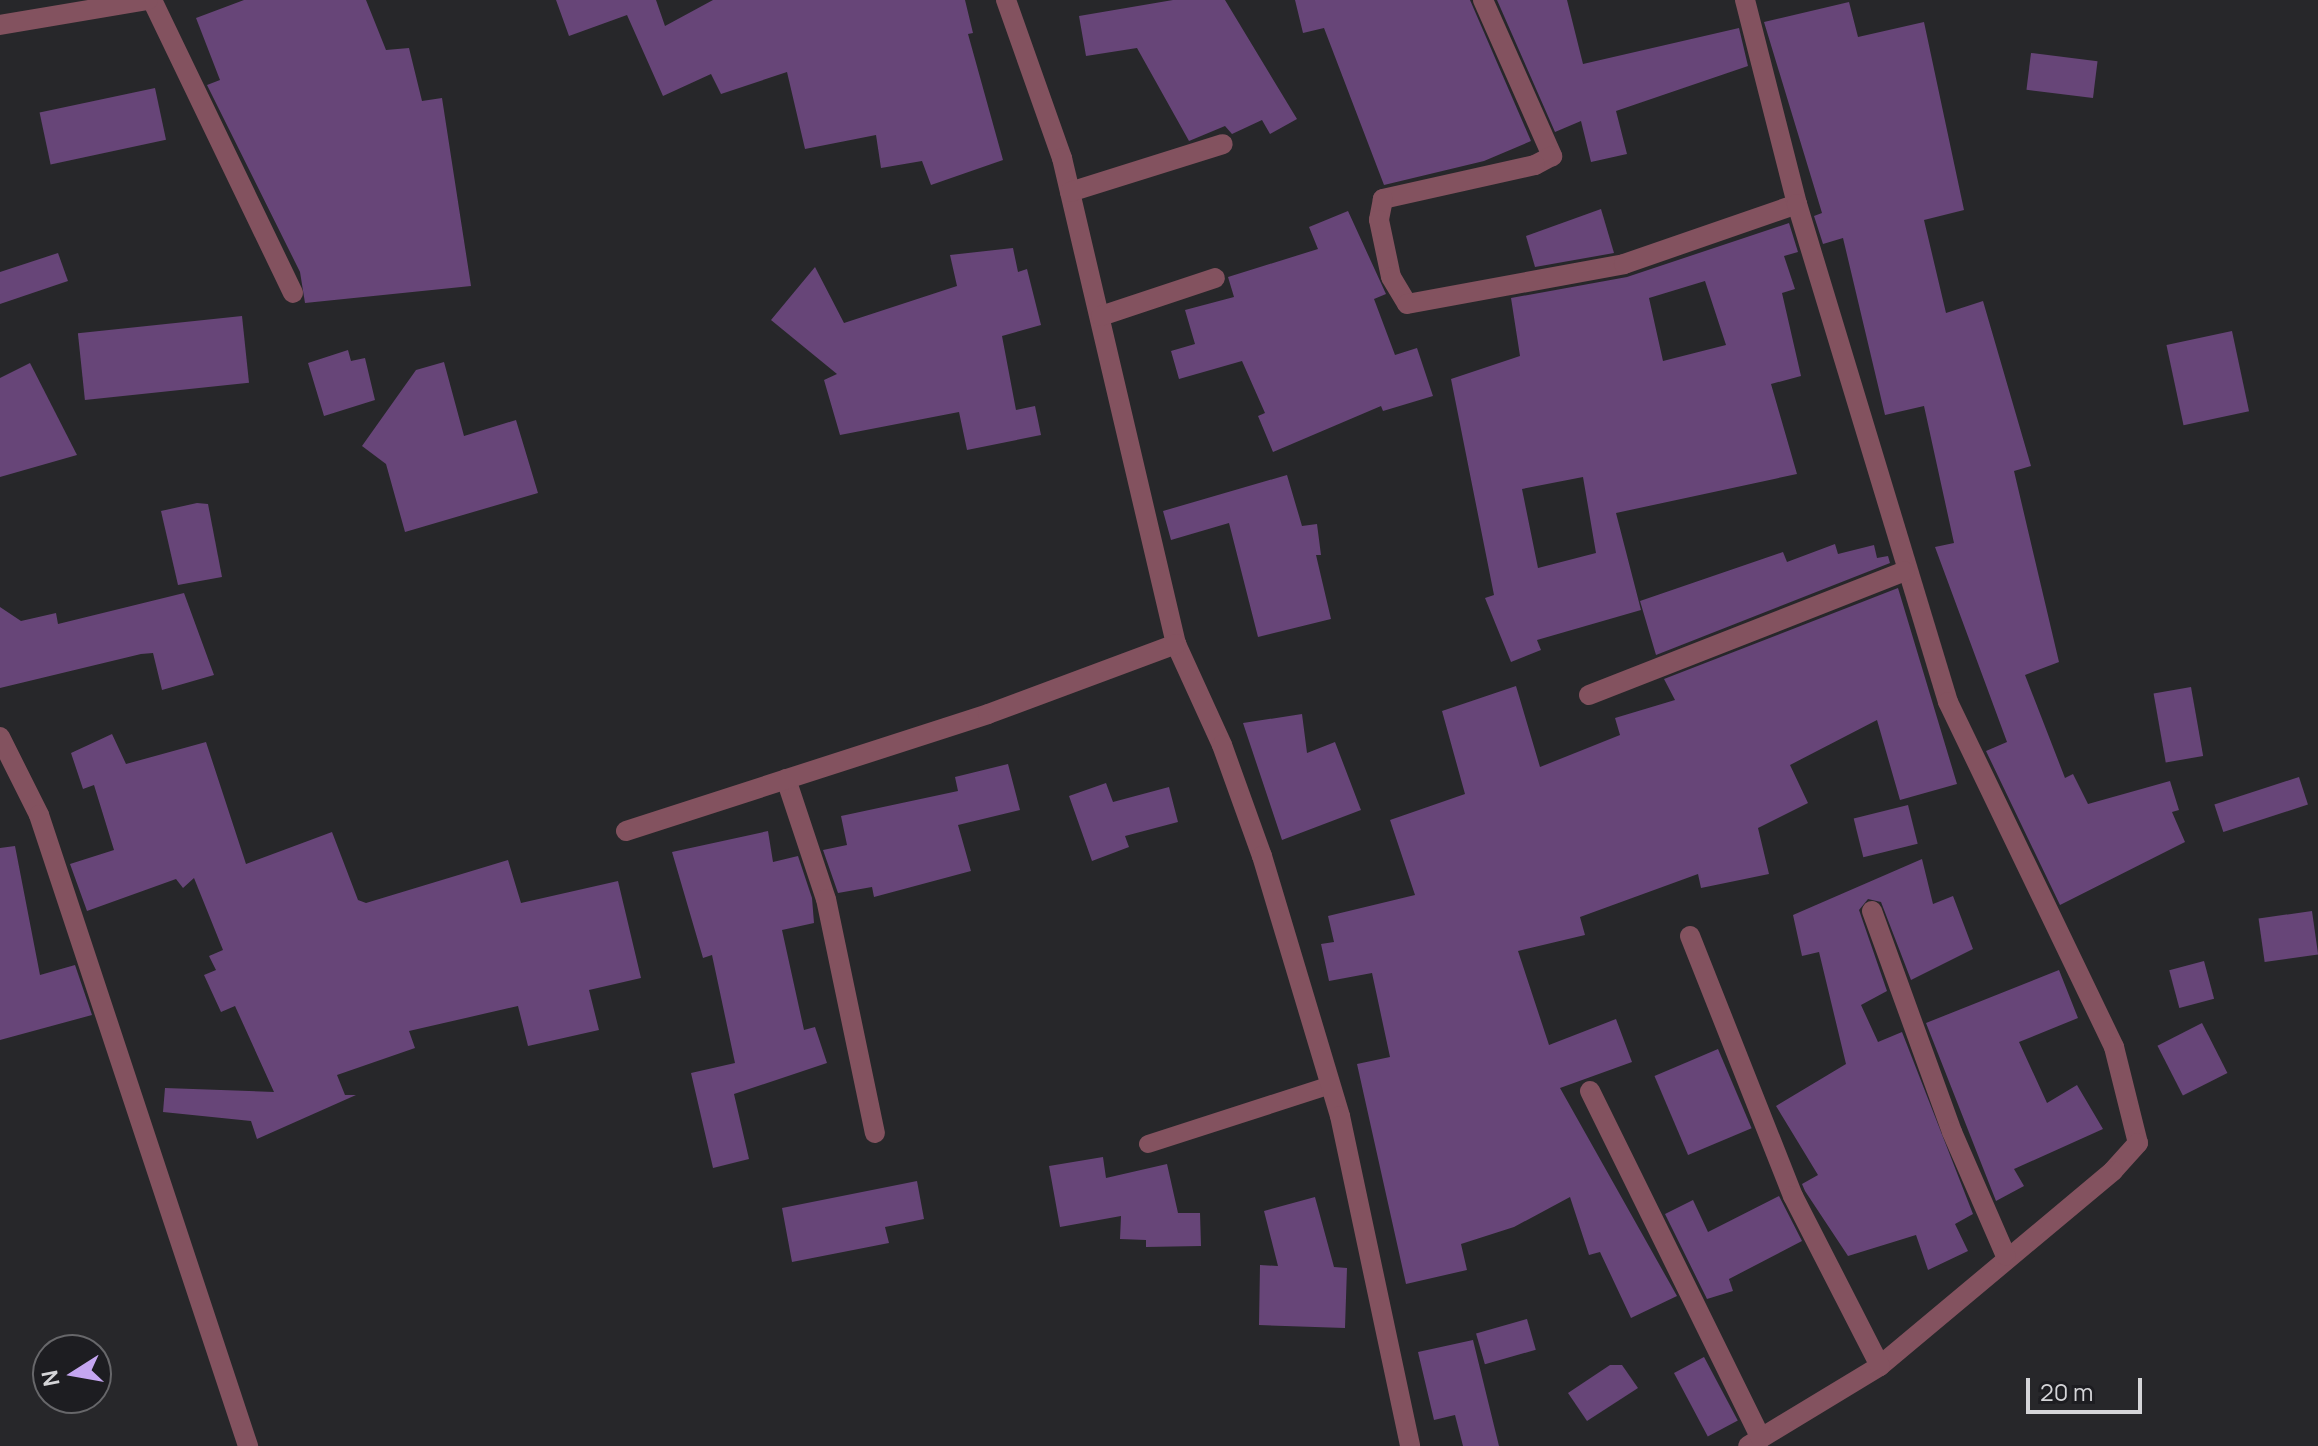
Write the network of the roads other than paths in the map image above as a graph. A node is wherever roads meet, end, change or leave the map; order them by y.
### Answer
1 (150, 0) edge
2 (1006, 0) edge
3 (1483, 0) edge
4 (1745, 0) edge
5 (0, 25) edge
6 (1223, 144) dead end
7 (1070, 192) junction
8 (1797, 204) junction
9 (1215, 278) dead end
10 (293, 293) dead end
11 (1101, 316) junction
12 (1905, 571) junction
13 (1176, 644) junction
14 (1589, 695) dead end
15 (0, 737) edge
16 (786, 779) junction
17 (626, 831) dead end
18 (1872, 911) dead end
19 (1690, 936) dead end
20 (1331, 1085) junction
21 (1590, 1091) dead end
22 (875, 1133) dead end
23 (1148, 1144) dead end
24 (2006, 1256) junction
25 (1880, 1366) junction
26 (1755, 1442) edge
27 (248, 1446) edge
28 (1410, 1446) edge

1 - 5 street
1 - 10 street
2 - 7 street
3 - 8 street
4 - 8 street
6 - 7 street
7 - 11 street
8 - 12 street
9 - 11 street
11 - 13 street
12 - 14 street
12 - 24 street
13 - 16 street
13 - 20 street
15 - 27 street
16 - 17 street
16 - 22 street
18 - 24 street
19 - 25 street
20 - 23 lane
20 - 28 street
21 - 26 street
24 - 25 street
25 - 26 street

